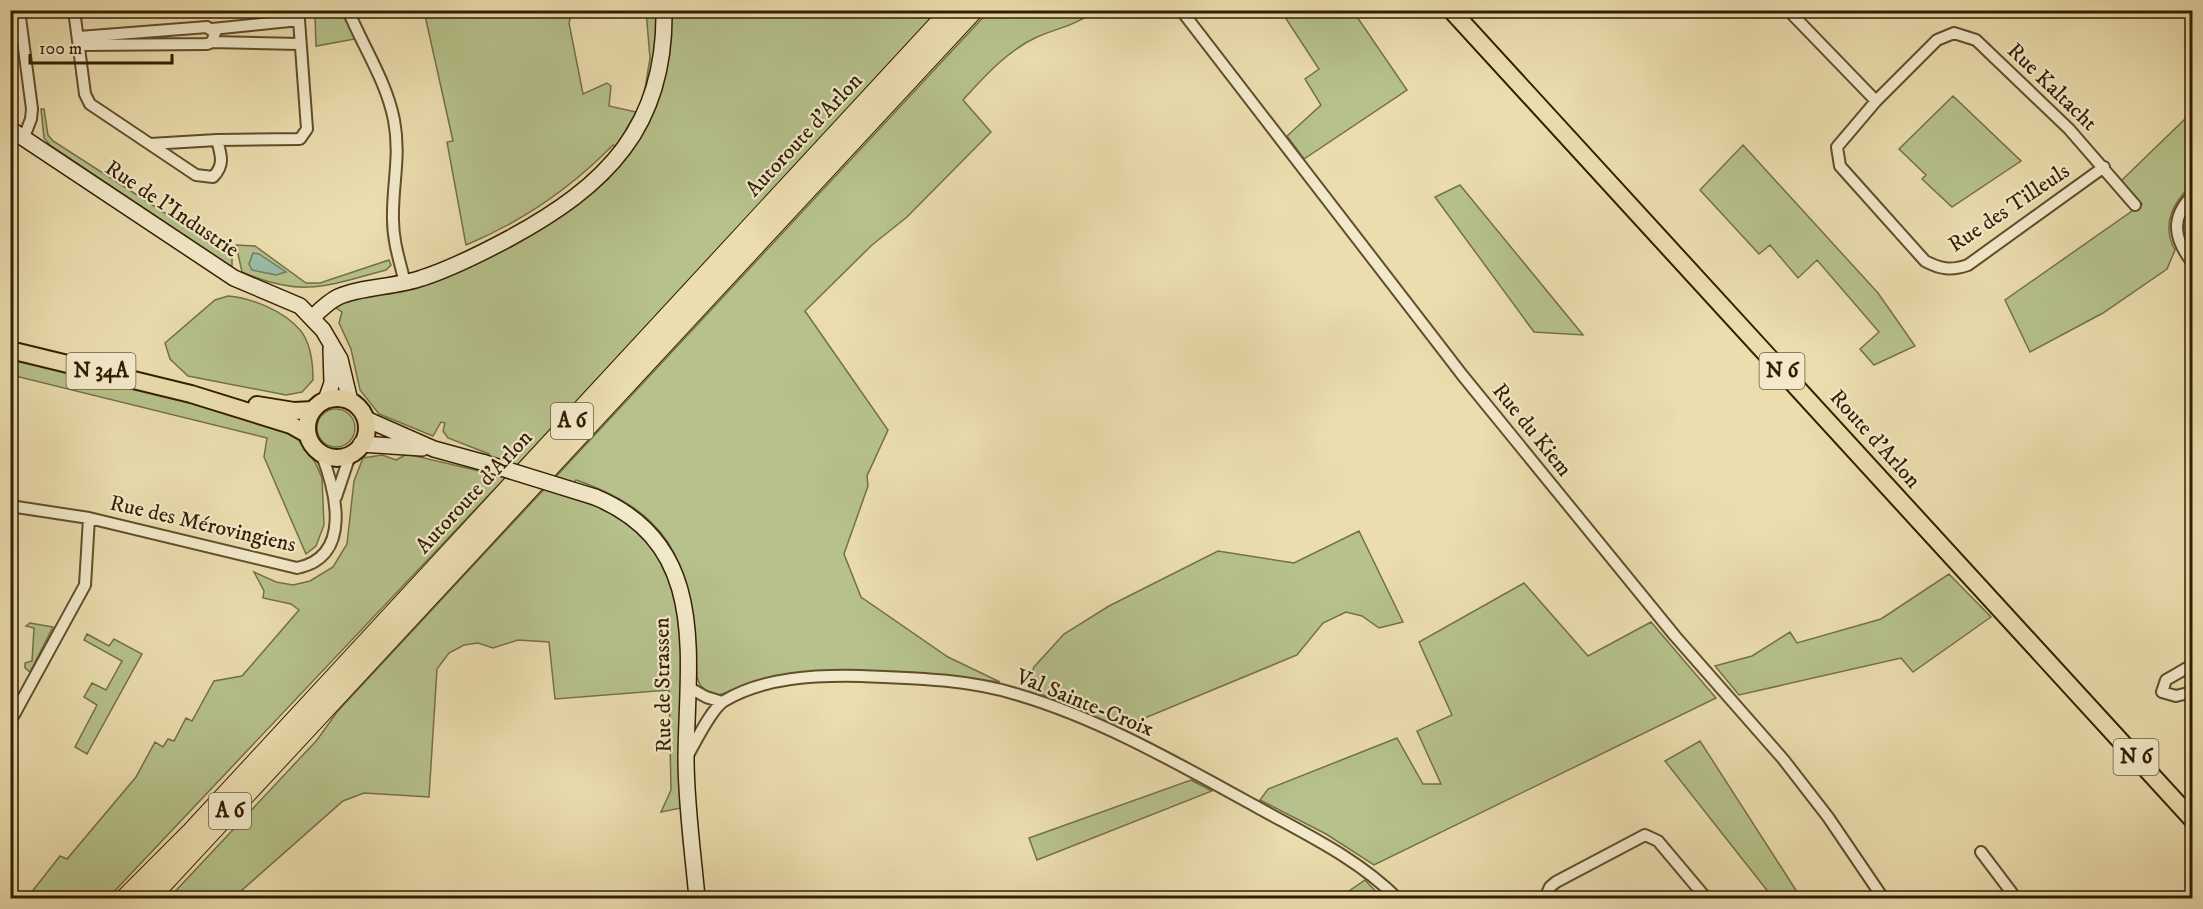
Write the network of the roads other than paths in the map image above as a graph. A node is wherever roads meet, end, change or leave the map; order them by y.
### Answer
1 (19, 10) edge
2 (74, 10) edge
3 (348, 10) edge
4 (664, 10) edge
5 (952, 10) edge
6 (973, 10) edge
7 (1181, 10) edge
8 (1451, 10) edge
9 (1788, 10) edge
10 (264, 23) junction
11 (212, 29) junction
12 (79, 41) junction
13 (212, 42) junction
14 (266, 43) junction
15 (300, 45) junction
16 (1876, 101) junction
17 (10, 129) edge
18 (24, 137) junction
19 (217, 140) junction
20 (150, 144) junction
21 (2104, 167) junction
22 (2193, 196) edge
23 (2135, 205) dead end
24 (2193, 262) edge
25 (405, 283) junction
26 (313, 317) junction
27 (330, 343) junction
28 (10, 350) edge
29 (191, 393) junction
30 (350, 401) junction
31 (319, 405) junction
32 (366, 419) junction
33 (307, 434) junction
34 (434, 449) junction
35 (356, 450) junction
36 (321, 453) junction
37 (335, 497) junction
38 (10, 506) edge
39 (89, 518) junction
40 (2193, 665) edge
41 (688, 687) junction
42 (2193, 692) edge
43 (722, 702) junction
44 (10, 722) edge
45 (686, 757) junction
46 (2193, 819) edge
47 (1981, 852) dead end
48 (2011, 897) edge
49 (126, 898) edge
50 (149, 898) edge
51 (697, 898) edge
52 (1397, 898) edge
53 (1545, 898) edge
54 (1706, 898) edge
55 (1883, 898) edge

1 - 18 street
2 - 12 street
3 - 25 street
4 - 25 main road
5 - 49 highway, Autoroute d'Arlon / A 6
6 - 50 highway, Autoroute d'Arlon / A 6
7 - 55 street, Rue du Kiem
8 - 46 main road, Route d'Arlon / N 6
9 - 16 street
10 - 11 street
10 - 14 street
10 - 15 street
11 - 12 street
11 - 13 street
12 - 13 street
12 - 20 street
13 - 14 street
14 - 15 street
15 - 19 street
16 - 21 street, Rue Kaltacht
16 - 21 street, Rue des Tilleuls
17 - 18 main road, Rue de l'Industrie
18 - 26 main road, Rue de l'Industrie
19 - 20 street
19 - 20 street
21 - 23 street, Rue Kaltacht
22 - 24 street
25 - 26 main road
26 - 27 main road
27 - 30 main road
27 - 31 main road
28 - 29 main road, N 34A
29 - 31 main road, N 34A
29 - 33 main road, N 34A
30 - 31 main road
30 - 32 main road
31 - 33 main road
32 - 34 main road, Rue de Strassen
32 - 35 main road
33 - 36 main road
34 - 35 main road, Rue de Strassen
34 - 41 main road, Rue de Strassen, bridge
35 - 36 main road
35 - 37 street, Rue des Mérovingiens
36 - 37 street, Rue des Mérovingiens
37 - 39 street, Rue des Mérovingiens
38 - 39 street, Rue des Mérovingiens
39 - 44 street
40 - 42 street
41 - 43 street
41 - 45 main road, Rue de Strassen
43 - 45 street
43 - 52 street, Val Sainte-Croix
45 - 51 main road, Rue de Strassen
47 - 48 street
53 - 54 street

